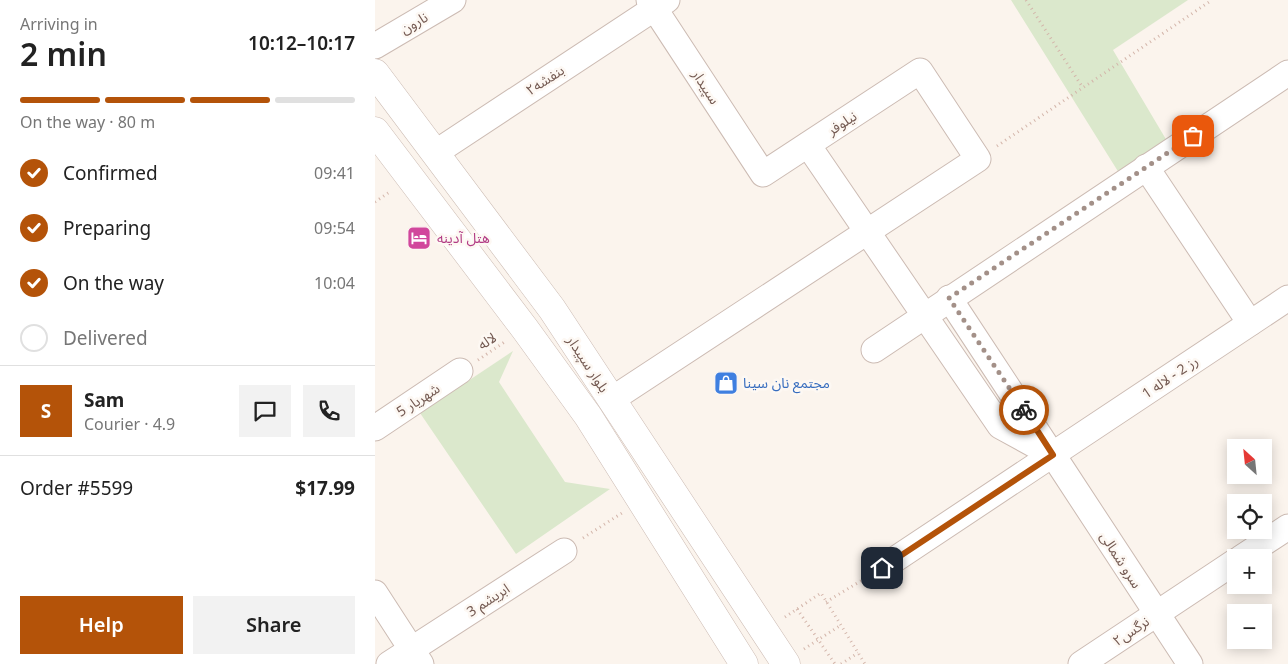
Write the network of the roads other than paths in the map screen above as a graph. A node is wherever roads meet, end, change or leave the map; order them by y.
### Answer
1 (453, 0) edge
2 (657, 3) edge
3 (375, 46) edge
4 (375, 73) edge
5 (1288, 74) edge
6 (375, 131) edge
7 (808, 144) junction
8 (435, 153) junction
9 (1146, 168) junction
10 (763, 174) joint
11 (868, 232) junction
12 (949, 298) junction
13 (1288, 298) edge
14 (923, 316) junction
15 (1250, 323) junction
16 (874, 350) dead end
17 (460, 372) road end
18 (611, 400) junction
19 (375, 428) edge
20 (1053, 455) junction
21 (1288, 527) edge
22 (1255, 549) edge
23 (564, 551) road end
24 (1227, 567) edge
25 (882, 568) road end
26 (375, 593) edge
27 (1157, 614) junction
28 (417, 657) edge
29 (786, 663) edge
30 (389, 664) edge
31 (744, 664) edge
32 (1081, 664) edge
33 (1190, 664) edge

1 - 3 street, نارون
2 - 8 street, بنفشه۲
2 - 10 street, سپیدار
4 - 8 street, بلوار سپیدار
5 - 9 street
6 - 31 street, بلوار سپیدار
7 - 10 street, نیلوفر
7 - 11 street, سرو شمالی
7 - 11 street, نیلوفر
8 - 18 street, بلوار سپیدار
9 - 12 street
9 - 15 street
11 - 14 street, سرو شمالی
11 - 18 street
12 - 14 street
12 - 20 street, سرو شمالی
13 - 15 street, رز 2 - لاله 1
14 - 16 street
14 - 20 street, سرو شمالی
15 - 20 street, رز 2 - لاله 1
17 - 19 street, شهریار 5
18 - 29 street, بلوار سپیدار
20 - 25 street, رز 2 - لاله 1
20 - 27 street, سرو شمالی
21 - 22 street
23 - 28 street, ابریشم 3
24 - 27 street, نرگس۲
26 - 28 street
27 - 32 street, نرگس۲
27 - 33 street, سرو شمالی
28 - 30 street, ابریشم 3

